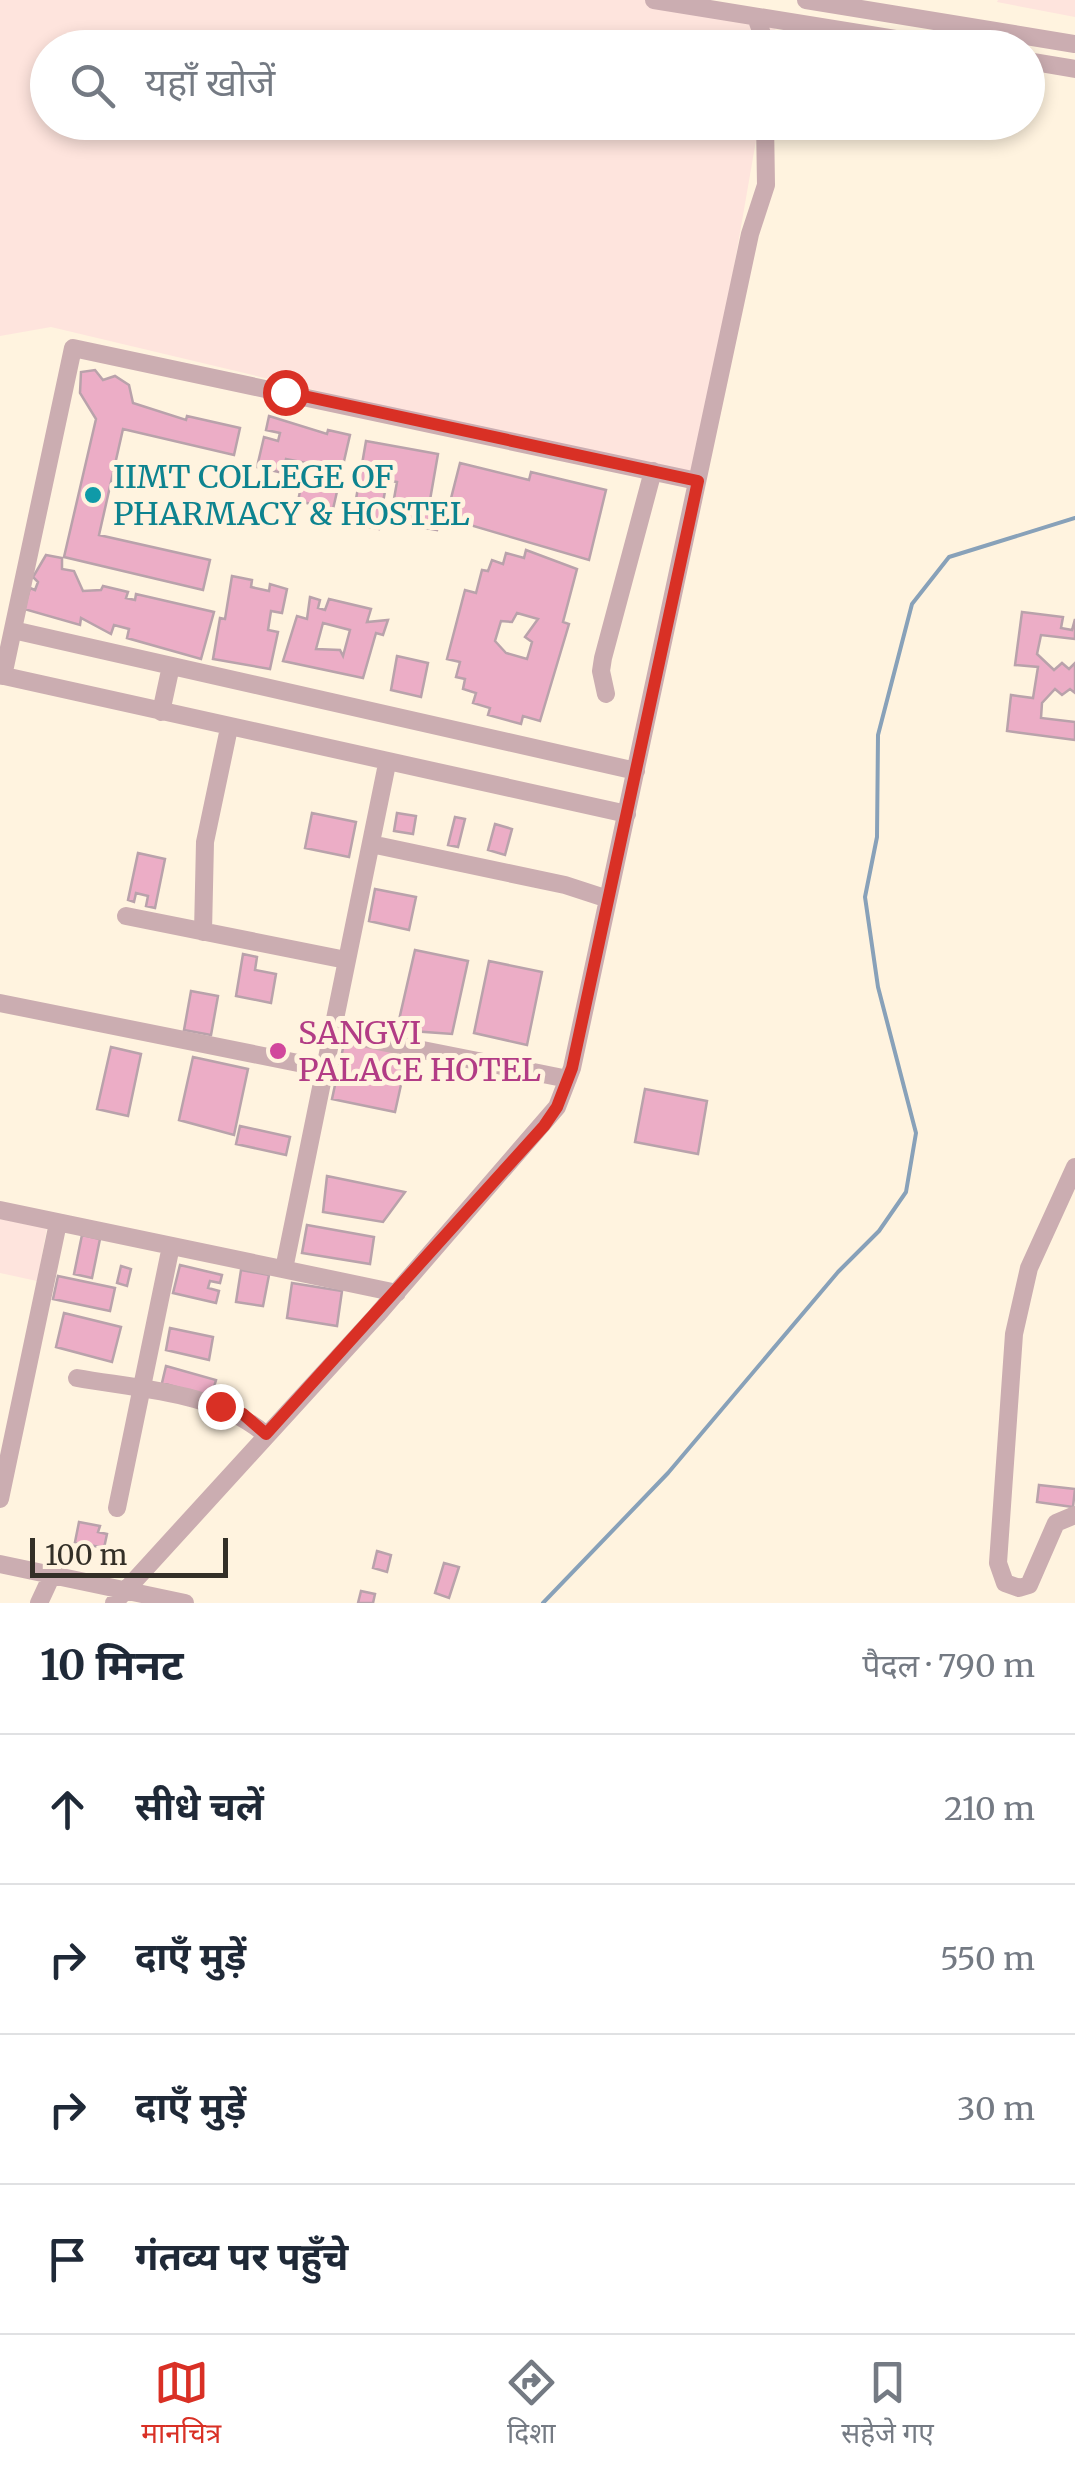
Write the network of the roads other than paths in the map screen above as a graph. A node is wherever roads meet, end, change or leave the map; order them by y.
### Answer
1 (654, 0) edge
2 (806, 0) edge
3 (756, 16) junction
4 (761, 30) edge
5 (841, 30) edge
6 (989, 30) edge
7 (1045, 39) edge
8 (1075, 44) edge
9 (1045, 64) edge
10 (1075, 70) edge
11 (765, 140) edge
12 (653, 472) junction
13 (698, 481) junction
14 (13, 630) junction
15 (171, 666) junction
16 (2, 676) edge
17 (606, 694) dead end
18 (161, 712) junction
19 (229, 728) junction
20 (387, 764) junction
21 (636, 770) junction
22 (627, 814) junction
23 (371, 844) junction
24 (608, 899) junction
25 (126, 916) dead end
26 (203, 932) junction
27 (346, 960) junction
28 (0, 1003) edge
29 (332, 1032) junction
30 (323, 1068) junction
31 (568, 1079) junction
32 (1075, 1167) edge
33 (0, 1210) edge
34 (58, 1223) junction
35 (171, 1246) junction
36 (284, 1269) junction
37 (397, 1293) junction
38 (77, 1378) dead end
39 (142, 1389) junction
40 (266, 1434) junction
41 (0, 1499) edge
42 (117, 1508) dead end
43 (1075, 1515) edge
44 (0, 1564) edge
45 (52, 1575) junction
46 (118, 1596) edge
47 (39, 1603) edge
48 (185, 1603) edge

1 - 3 street
2 - 6 street
3 - 4 street
3 - 5 street
7 - 8 street
9 - 10 street
11 - 13 street
12 - 13 street
12 - 14 street
12 - 17 street
13 - 21 street
14 - 15 street
14 - 16 street
15 - 18 street
15 - 21 street
16 - 18 street
18 - 19 street
19 - 20 street
19 - 26 street
20 - 22 street
20 - 23 street
21 - 22 street
22 - 24 street
23 - 24 street
23 - 27 street
24 - 31 street
25 - 26 street
26 - 27 street
27 - 29 street
28 - 30 street
29 - 30 street
29 - 31 street
30 - 36 street
31 - 37 street
32 - 43 street
33 - 34 street
34 - 35 street
34 - 41 street
35 - 36 street
35 - 39 street
36 - 37 street
37 - 40 street
38 - 39 street
39 - 40 street
39 - 42 street
40 - 46 street
44 - 45 street
45 - 46 street
45 - 47 street
46 - 48 street

